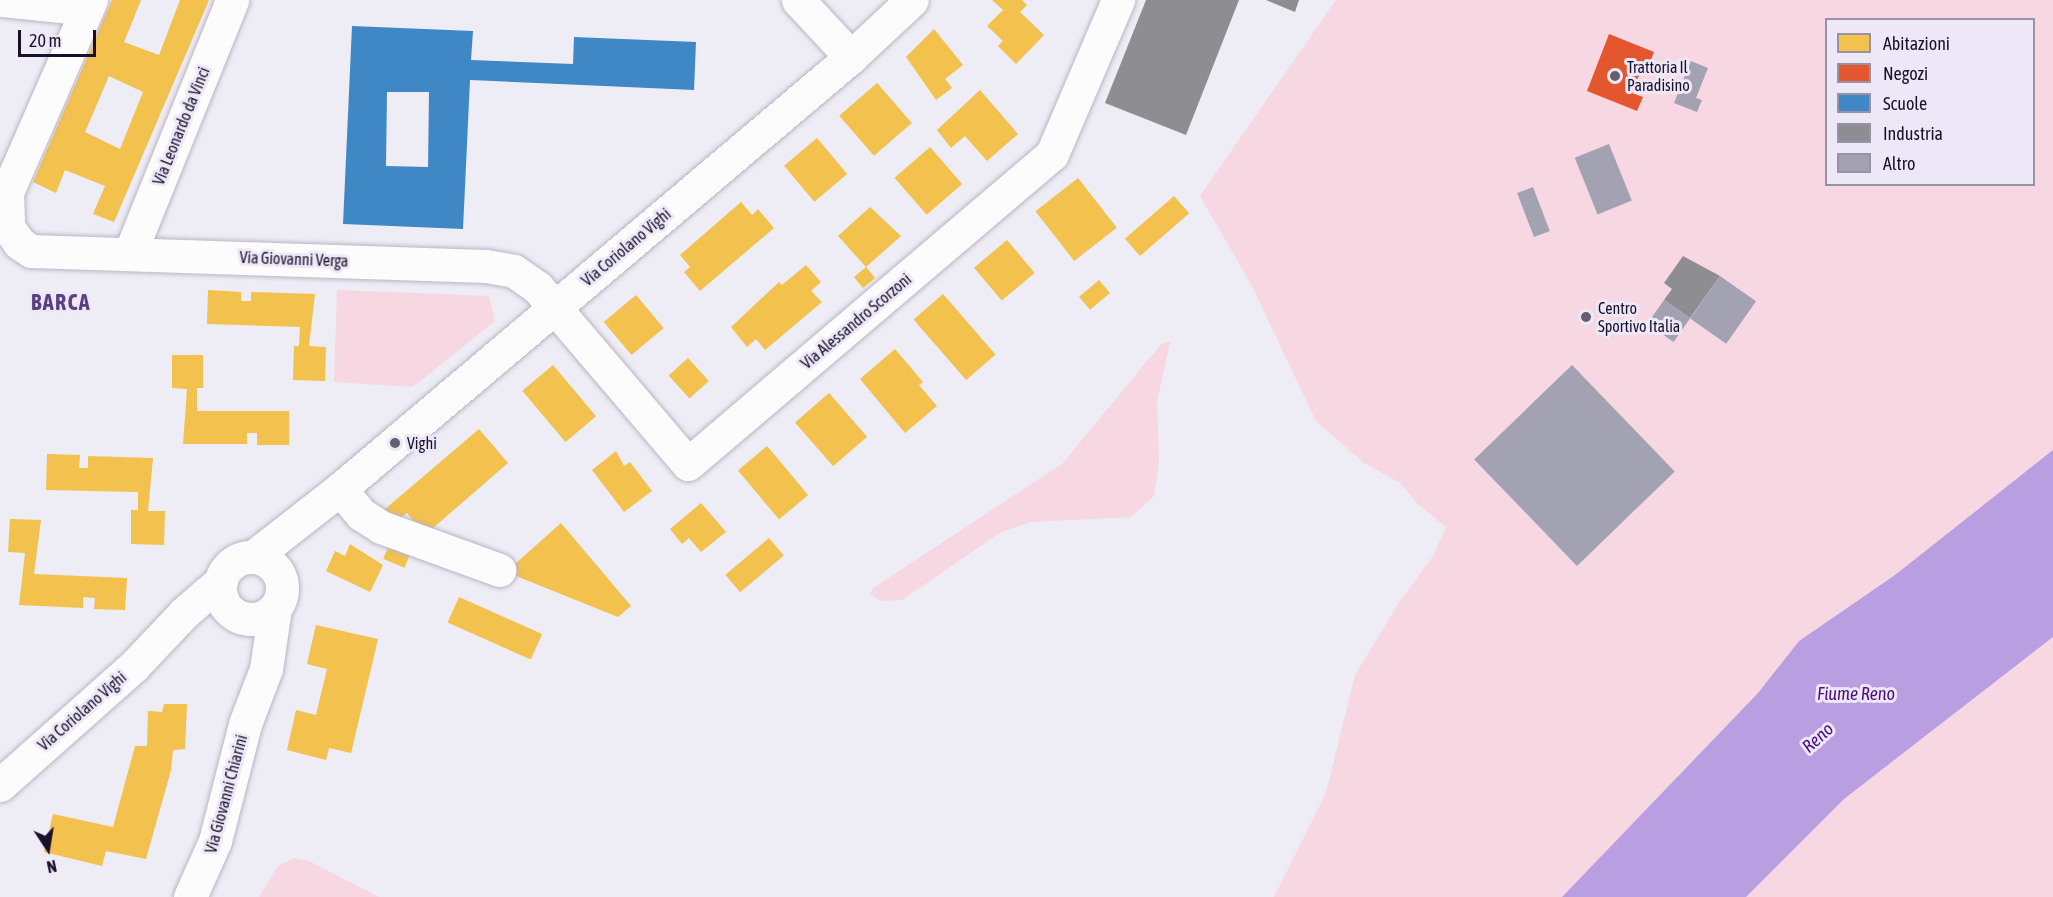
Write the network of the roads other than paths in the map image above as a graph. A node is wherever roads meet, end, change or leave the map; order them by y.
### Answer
1 (3, 0) edge
2 (232, 0) edge
3 (798, 0) edge
4 (912, 0) edge
5 (1118, 0) edge
6 (89, 4) edge
7 (851, 57) junction
8 (10, 246) edge
9 (130, 253) junction
10 (555, 308) junction
11 (339, 490) junction
12 (253, 557) junction
13 (499, 570) dead end
14 (278, 594) junction
15 (230, 603) junction
16 (245, 724) junction
17 (15, 753) edge
18 (0, 785) edge
19 (190, 897) edge

1 - 6 street
2 - 9 street, Via Leonardo da Vinci
3 - 7 street
4 - 7 street, Via Coriolano Vighi
5 - 10 street, Via Alessandro Scorzoni
6 - 8 street
7 - 10 street, Via Coriolano Vighi
8 - 9 street, Via Giovanni Verga
9 - 10 street, Via Giovanni Verga
10 - 11 street, Via Coriolano Vighi
11 - 12 street, Via Coriolano Vighi
11 - 13 street
11 - 14 street, Via Coriolano Vighi
12 - 14 street
12 - 15 street
14 - 15 street
14 - 16 street, Via Giovanni Chiarini
15 - 16 street, Via Giovanni Chiarini
15 - 17 street, Via Coriolano Vighi
16 - 19 street, Via Giovanni Chiarini
17 - 18 street, Via Coriolano Vighi

